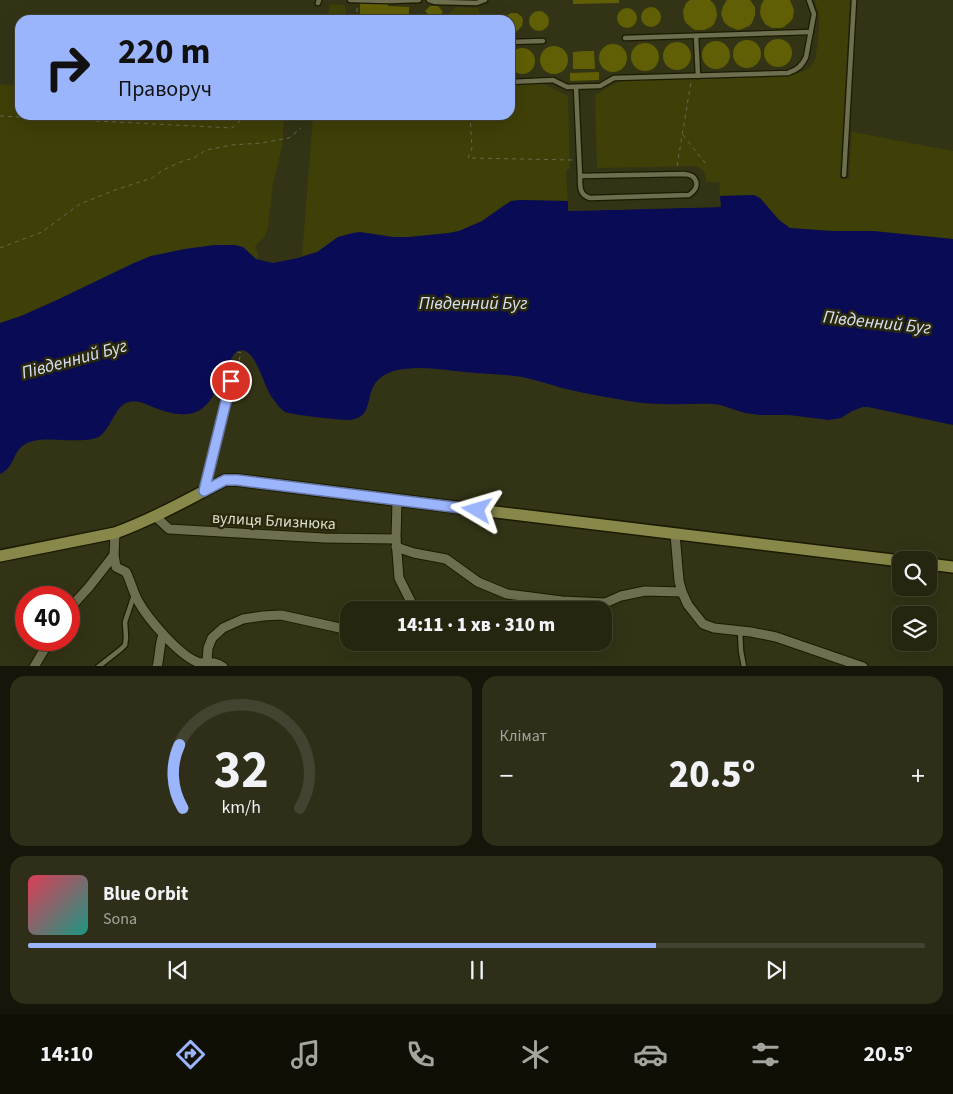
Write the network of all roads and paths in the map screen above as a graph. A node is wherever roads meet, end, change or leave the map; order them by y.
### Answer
1 (350, 0) edge
2 (418, 0) edge
3 (429, 0) edge
4 (854, 0) edge
5 (357, 1) edge
6 (482, 1) edge
7 (810, 1) edge
8 (357, 15) edge
9 (811, 32) junction
10 (696, 36) junction
11 (625, 38) dead end
12 (543, 41) dead end
13 (515, 42) edge
14 (695, 76) junction
15 (515, 82) edge
16 (576, 87) junction
17 (0, 116) edge
18 (15, 117) edge
19 (77, 120) edge
20 (241, 120) edge
21 (470, 120) edge
22 (302, 128) dead end
23 (682, 134) junction
24 (579, 160) junction
25 (706, 164) dead end
26 (675, 174) junction
27 (844, 175) dead end
28 (580, 176) junction
29 (0, 248) edge
30 (237, 352) dead end
31 (241, 352) junction
32 (245, 353) dead end
33 (231, 381) joint
34 (204, 491) junction
35 (397, 500) junction
36 (155, 516) junction
37 (115, 533) junction
38 (675, 534) junction
39 (396, 543) junction
40 (114, 555) junction
41 (0, 556) edge
42 (892, 560) edge
43 (937, 565) edge
44 (953, 567) edge
45 (682, 592) junction
46 (134, 594) junction
47 (80, 596) edge
48 (410, 601) edge
49 (340, 628) edge
50 (740, 631) junction
51 (163, 635) junction
52 (43, 651) edge
53 (202, 664) edge
54 (34, 666) edge
55 (98, 666) edge
56 (157, 666) edge
57 (223, 666) edge
58 (744, 666) edge
59 (863, 666) edge

1 - 5 lane
2 - 5 lane
3 - 6 lane
4 - 27 lane
5 - 8 path
7 - 9 lane
9 - 10 lane
9 - 14 lane
10 - 11 lane
10 - 14 lane
12 - 13 lane
14 - 16 lane
14 - 23 path
15 - 16 lane
16 - 24 lane
17 - 18 path
19 - 20 path
21 - 24 path
22 - 29 path
23 - 25 path
23 - 26 path
24 - 28 lane
26 - 28 lane
26 - 28 lane
30 - 31 path
31 - 32 path
31 - 33 path
33 - 34 lane
34 - 35 street
34 - 36 street
35 - 38 street
35 - 39 street
36 - 37 street
36 - 39 street, вулиця Близнюка
37 - 40 street
37 - 41 street
38 - 42 street
38 - 45 street
39 - 45 street, вулиця Близнюка
39 - 48 street
40 - 46 street
40 - 47 street
43 - 44 street
45 - 50 street
46 - 51 street
46 - 55 lane
49 - 53 street
50 - 58 lane
50 - 59 street
51 - 53 street
51 - 56 street
52 - 54 street
53 - 57 street

